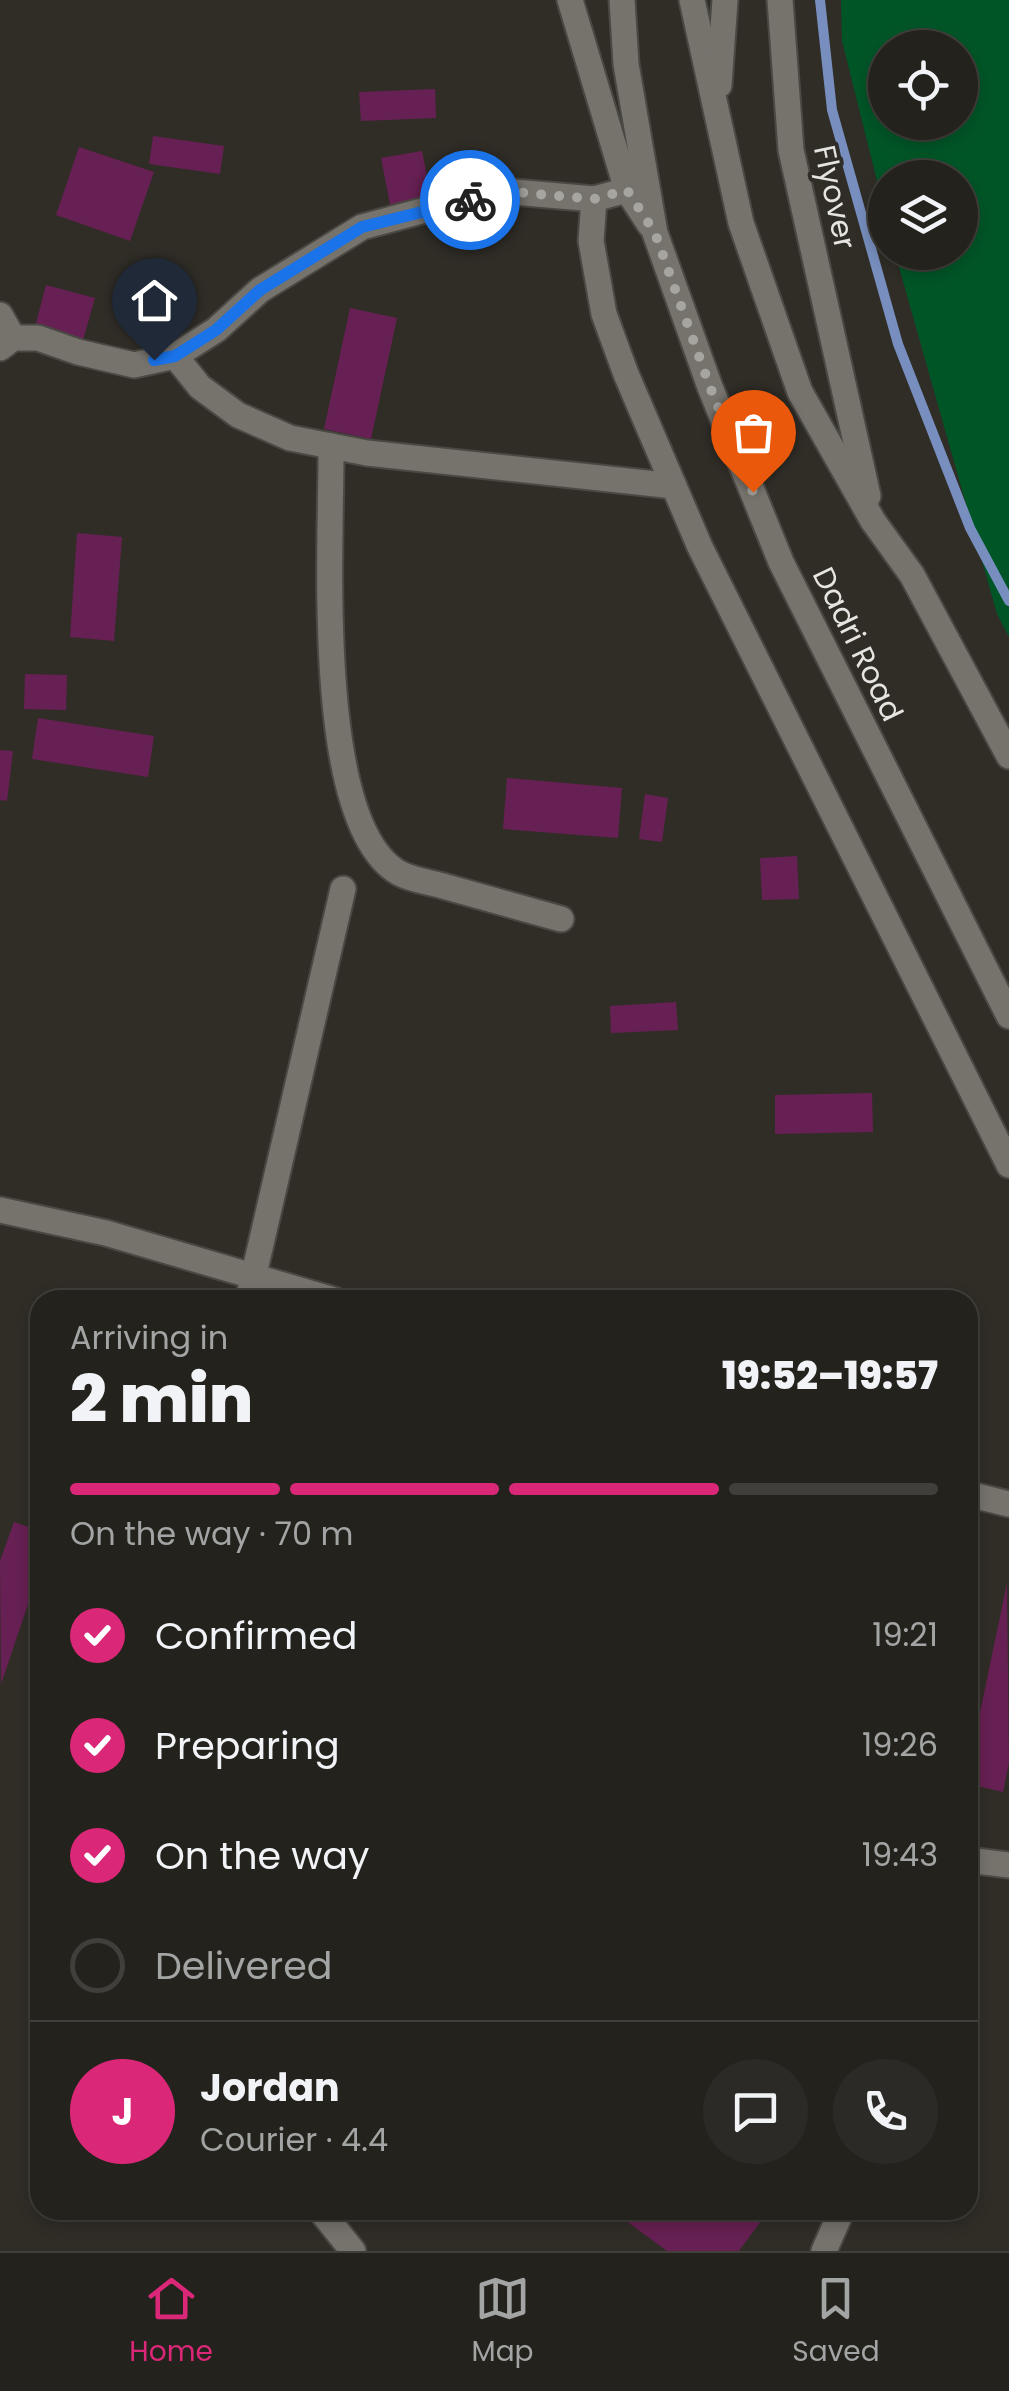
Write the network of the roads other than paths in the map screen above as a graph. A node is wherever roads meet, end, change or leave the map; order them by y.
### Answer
1 (570, 0) edge
2 (622, 0) edge
3 (692, 0) edge
4 (725, 0) edge
5 (780, 0) edge
6 (717, 112) junction
7 (627, 190) junction
8 (594, 199) junction
9 (655, 233) junction
10 (0, 315) edge
11 (7, 343) edge
12 (175, 356) junction
13 (331, 446) junction
14 (674, 486) junction
15 (873, 520) junction
16 (1009, 756) edge
17 (344, 888) dead end
18 (562, 919) dead end
19 (1009, 1016) edge
20 (1009, 1165) edge
21 (0, 1210) edge
22 (251, 1288) edge
23 (978, 1496) edge
24 (1009, 1504) edge
25 (978, 1861) edge
26 (1009, 1865) edge
27 (328, 2220) edge
28 (838, 2220) edge
29 (353, 2251) edge
30 (824, 2251) edge

1 - 7 street
2 - 9 street
3 - 6 street
4 - 6 street
5 - 15 street, Flyover
6 - 15 street
7 - 8 street
7 - 9 street
8 - 12 street
8 - 14 street
9 - 19 street, Dadri Road
10 - 11 street
11 - 12 street
12 - 13 street
13 - 14 street
13 - 18 street
14 - 20 street
15 - 16 street
17 - 22 street
21 - 22 street
23 - 24 street
25 - 26 street
27 - 29 street
28 - 30 street

